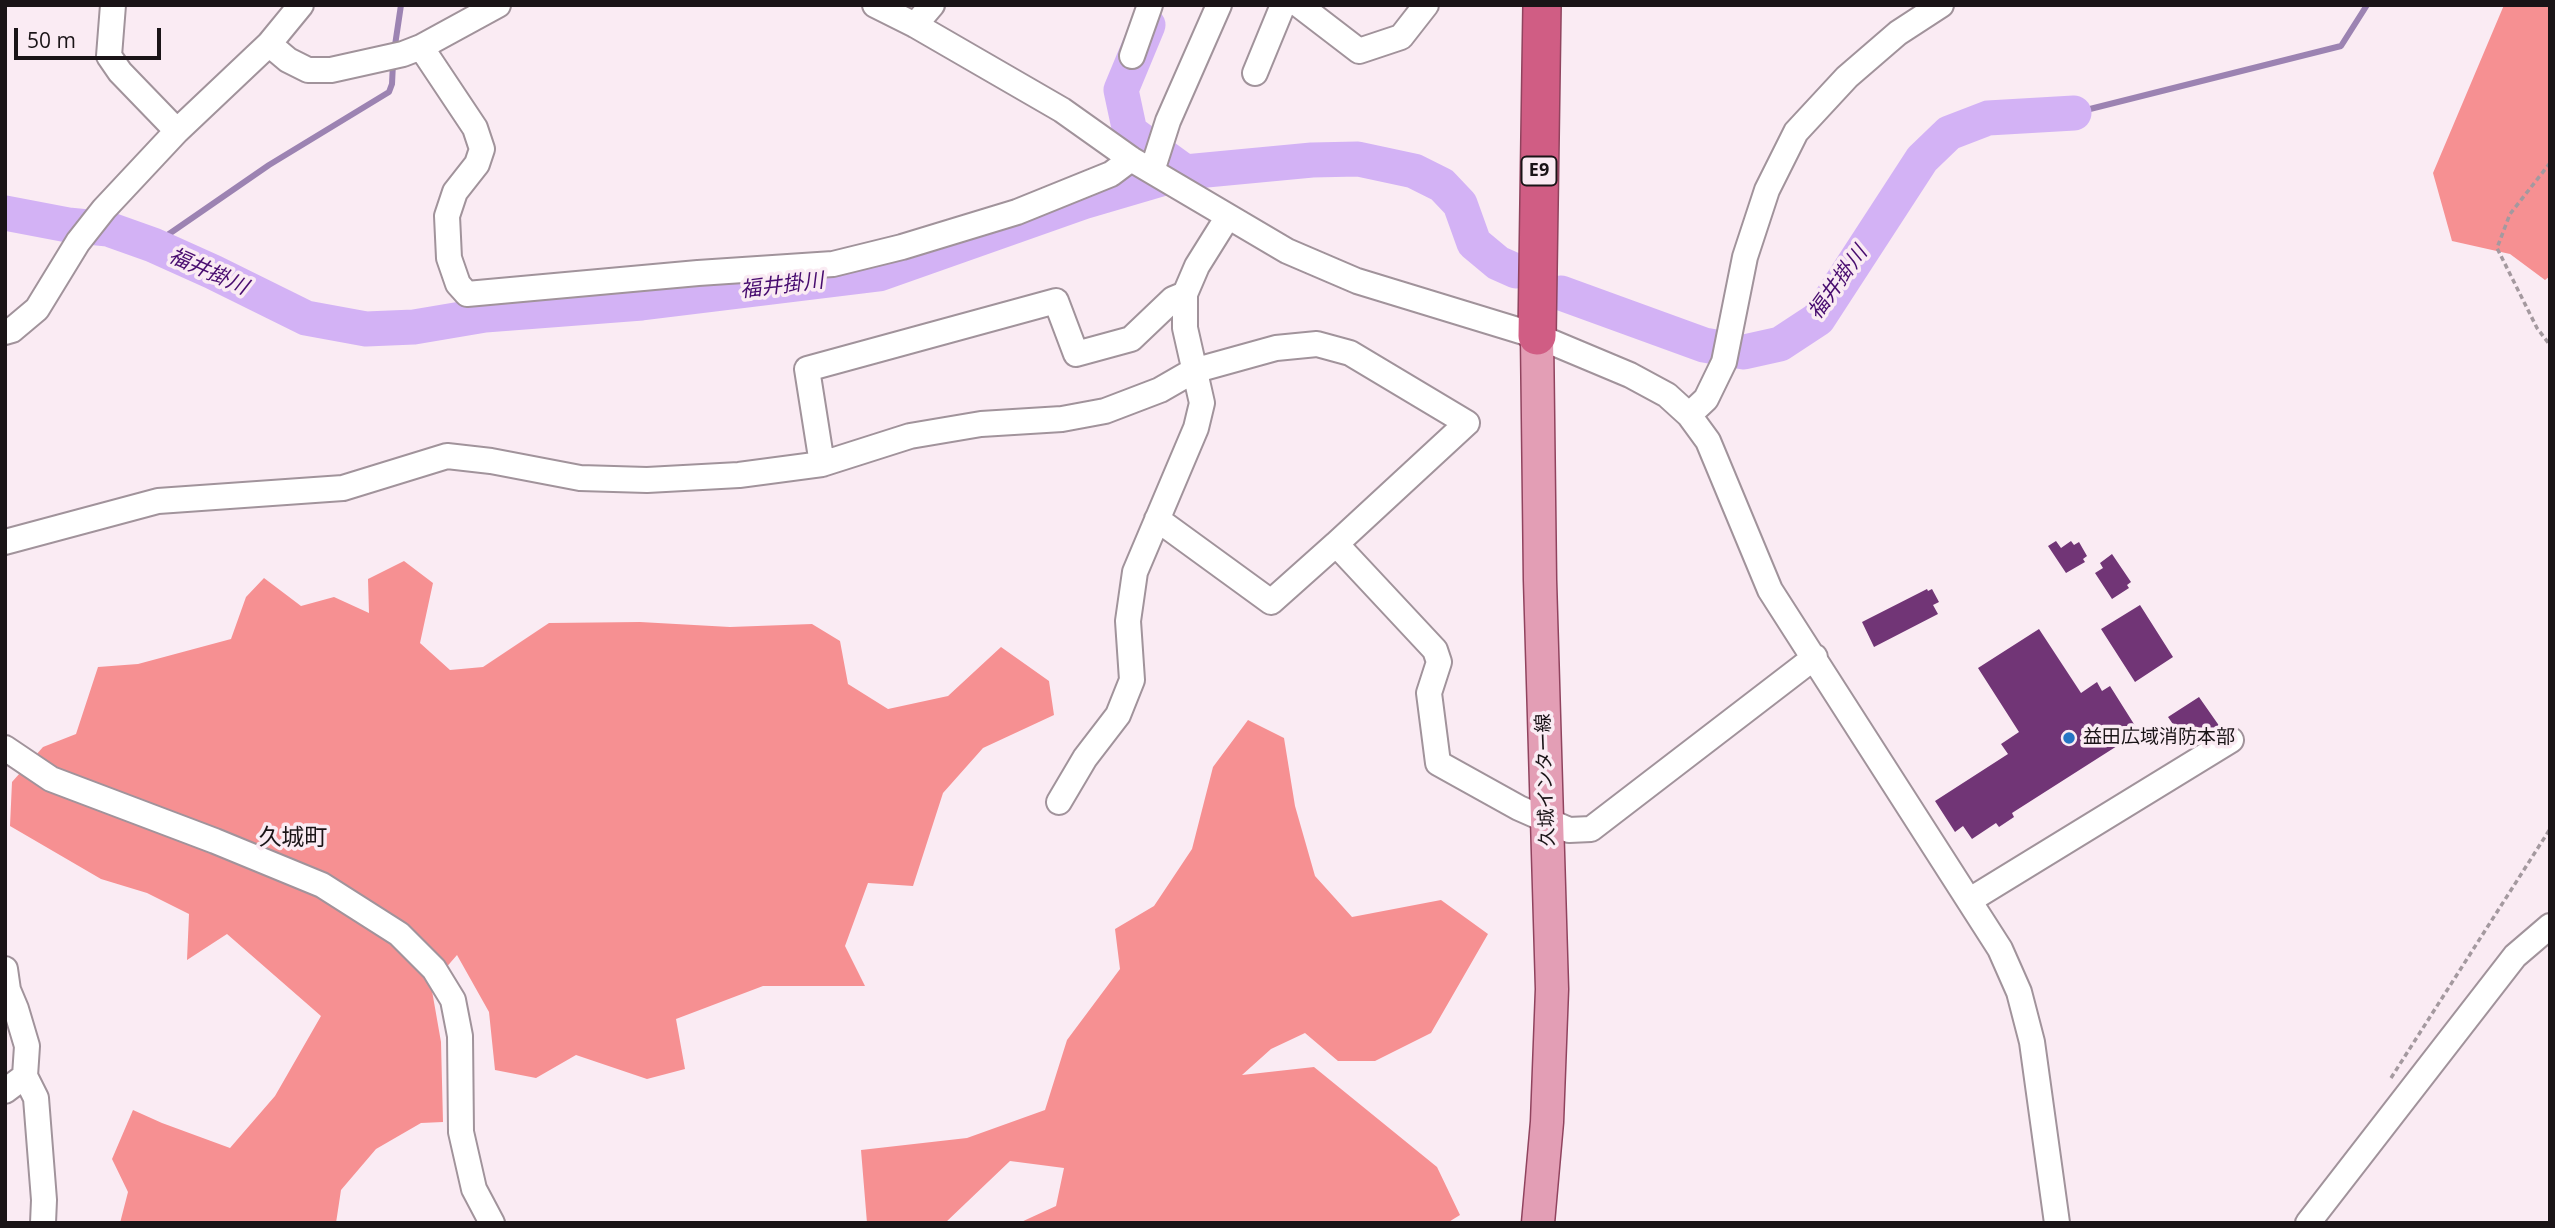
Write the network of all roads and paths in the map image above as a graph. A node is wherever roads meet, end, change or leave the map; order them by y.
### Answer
1 (113, 5) edge
2 (302, 5) edge
3 (498, 5) edge
4 (875, 5) edge
5 (932, 5) edge
6 (1150, 5) edge
7 (1219, 5) edge
8 (1283, 5) edge
9 (1299, 5) edge
10 (1426, 5) edge
11 (1542, 5) edge
12 (1941, 5) edge
13 (915, 25) junction
14 (269, 44) junction
15 (421, 47) junction
16 (1132, 56) dead end
17 (1255, 73) dead end
18 (177, 131) junction
19 (1131, 159) junction
20 (2550, 163) edge
21 (1152, 171) junction
22 (1227, 218) junction
23 (1185, 294) junction
24 (5, 332) edge
25 (1537, 336) junction
26 (2550, 345) edge
27 (1193, 371) junction
28 (1689, 415) junction
29 (822, 464) junction
30 (1157, 519) junction
31 (5, 542) edge
32 (1336, 544) junction
33 (1815, 657) junction
34 (2231, 740) dead end
35 (6, 752) edge
36 (1059, 802) dead end
37 (1548, 821) junction
38 (2550, 829) edge
39 (1970, 900) junction
40 (2550, 926) edge
41 (5, 969) edge
42 (2390, 1079) dead end
43 (15, 1083) edge
44 (2311, 1222) edge
45 (43, 1223) edge
46 (492, 1223) edge
47 (1538, 1223) edge
48 (2057, 1223) edge

1 - 18 street
2 - 14 street
3 - 15 street
4 - 13 street
5 - 13 street
6 - 16 street
7 - 21 street
8 - 17 street
9 - 10 street
11 - 25 highway, E9
12 - 28 street
13 - 19 street
14 - 15 street
14 - 18 street
15 - 19 street
18 - 24 street
19 - 21 street
20 - 26 path
21 - 22 street
22 - 23 street
22 - 25 street
23 - 27 street
23 - 29 street
25 - 28 street
25 - 37 main road, 久城インター線
27 - 29 street
27 - 30 street
27 - 32 street
28 - 33 street
29 - 31 street
30 - 32 street
30 - 36 street
32 - 37 street
33 - 37 street
33 - 39 street
34 - 39 street
35 - 46 street
37 - 47 main road, 久城インター線
38 - 42 path
39 - 48 street
40 - 44 street
41 - 43 street
43 - 45 street

